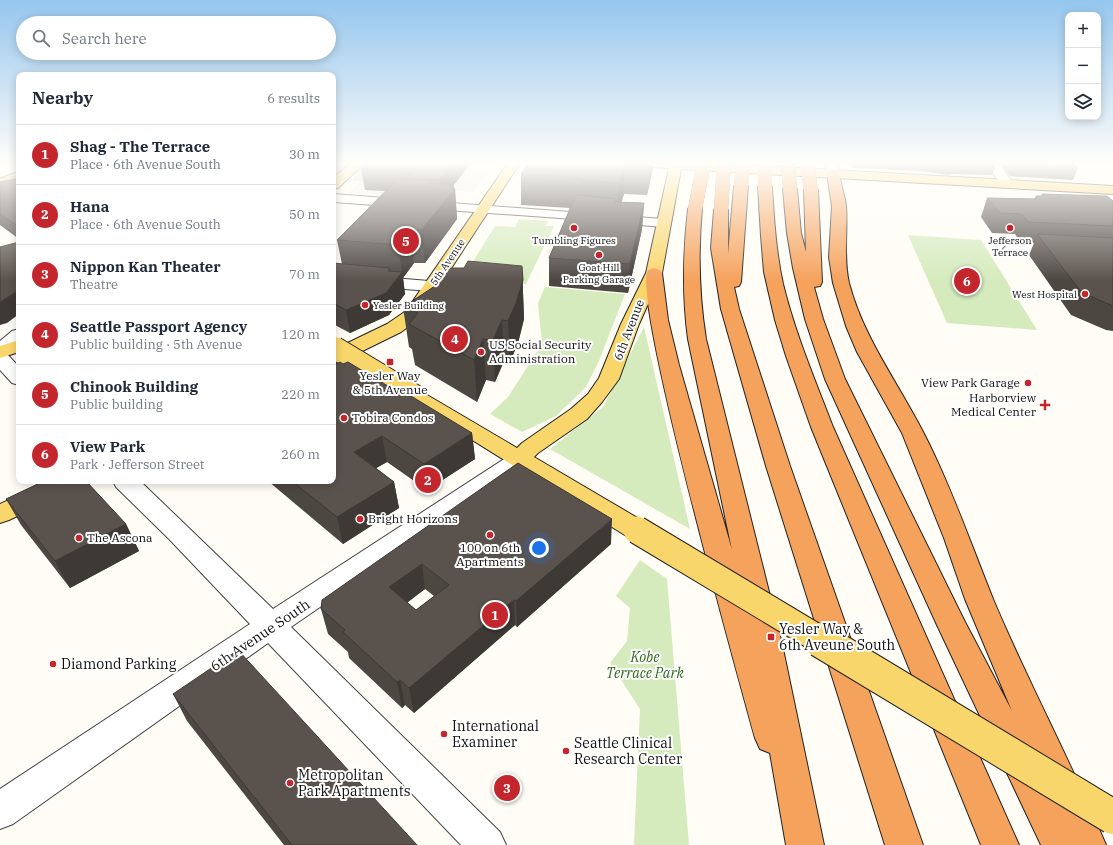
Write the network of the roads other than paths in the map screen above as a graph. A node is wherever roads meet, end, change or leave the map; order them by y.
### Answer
1 (400, 202) edge
2 (487, 202) edge
3 (668, 202) edge
4 (696, 202) edge
5 (721, 202) edge
6 (740, 202) edge
7 (766, 202) edge
8 (791, 202) edge
9 (812, 202) edge
10 (838, 202) edge
11 (483, 208) junction
12 (740, 209) junction
13 (663, 223) junction
14 (1011, 249) dead end
15 (1113, 253) edge
16 (654, 273) junction
17 (336, 278) edge
18 (775, 284) junction
19 (431, 286) junction
20 (468, 290) edge
21 (730, 309) junction
22 (814, 319) junction
23 (16, 338) edge
24 (16, 347) edge
25 (0, 351) edge
26 (336, 353) edge
27 (0, 358) edge
28 (16, 376) edge
29 (520, 459) junction
30 (64, 484) edge
31 (128, 484) edge
32 (0, 514) edge
33 (270, 626) junction
34 (0, 811) edge
35 (1113, 817) edge
36 (487, 845) edge
37 (803, 845) edge
38 (904, 845) edge
39 (1000, 845) edge
40 (1061, 845) edge
41 (1087, 845) edge

1 - 11 street
2 - 11 main road, 5th Avenue
3 - 13 main road, 6th Avenue
4 - 37 highway, bridge
5 - 21 highway, bridge
6 - 12 highway, bridge
7 - 18 highway, bridge
8 - 22 highway, bridge
9 - 22 highway, bridge
10 - 41 highway
11 - 13 street
11 - 19 main road, 5th Avenue
12 - 18 highway
12 - 21 highway
13 - 16 main road, 6th Avenue
14 - 15 street
16 - 29 main road, 6th Avenue
16 - 37 highway
17 - 19 street
18 - 39 highway
19 - 20 street
19 - 26 main road, 5th Avenue
21 - 38 highway
22 - 40 highway
23 - 25 street
24 - 25 main road
26 - 29 main road, bridge
27 - 28 street
29 - 33 street, 6th Avenue South
29 - 35 main road, bridge
30 - 32 main road
31 - 33 street
33 - 34 street, 6th Avenue South
33 - 36 street

